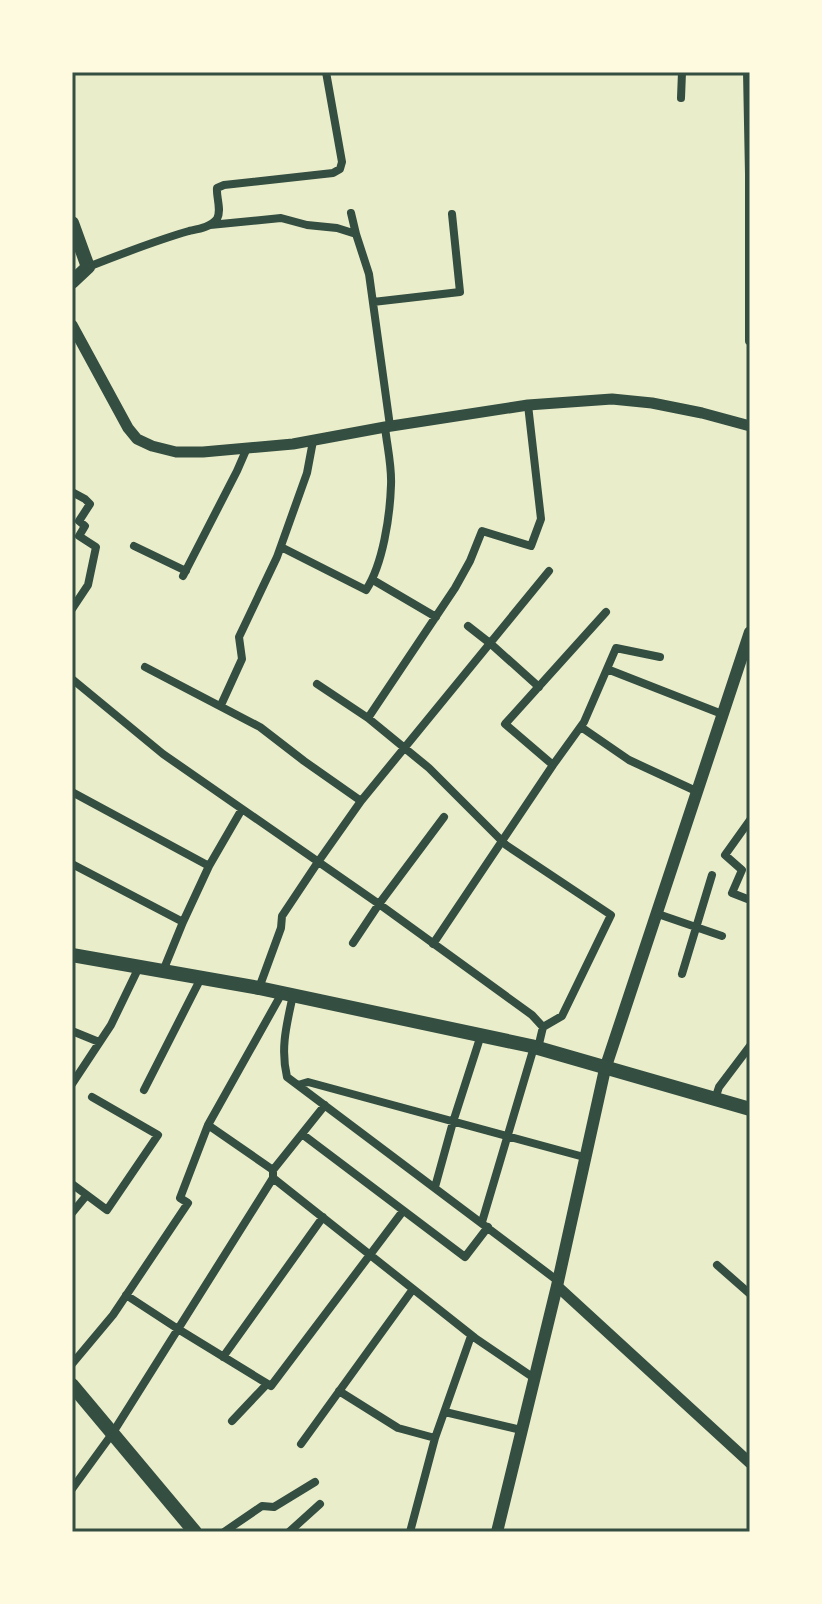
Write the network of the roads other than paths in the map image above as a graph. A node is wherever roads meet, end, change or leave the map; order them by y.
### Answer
1 (326, 72) edge
2 (682, 72) edge
3 (747, 72) edge
4 (681, 98) dead end
5 (351, 213) dead end
6 (452, 214) dead end
7 (72, 223) edge
8 (209, 225) junction
9 (356, 234) junction
10 (88, 267) junction
11 (72, 282) edge
12 (373, 302) junction
13 (72, 325) edge
14 (749, 341) edge
15 (528, 405) junction
16 (750, 426) edge
17 (388, 427) junction
18 (313, 441) junction
19 (247, 448) junction
20 (72, 492) edge
21 (134, 546) dead end
22 (281, 547) junction
23 (549, 571) dead end
24 (373, 580) junction
25 (72, 609) edge
26 (606, 612) dead end
27 (436, 617) junction
28 (468, 626) dead end
29 (749, 639) edge
30 (491, 644) junction
31 (660, 657) dead end
32 (145, 667) dead end
33 (607, 669) junction
34 (72, 679) edge
35 (317, 684) dead end
36 (539, 687) junction
37 (221, 705) junction
38 (722, 714) junction
39 (368, 718) junction
40 (581, 727) junction
41 (404, 748) junction
42 (553, 765) junction
43 (696, 791) junction
44 (72, 792) edge
45 (361, 801) junction
46 (242, 809) junction
47 (444, 817) dead end
48 (750, 820) edge
49 (501, 841) junction
50 (318, 862) junction
51 (72, 864) edge
52 (209, 866) junction
53 (712, 875) dead end
54 (750, 900) edge
55 (379, 904) junction
56 (655, 913) junction
57 (183, 922) junction
58 (696, 927) junction
59 (722, 936) dead end
60 (353, 943) dead end
61 (433, 944) junction
62 (72, 955) edge
63 (139, 967) junction
64 (163, 971) junction
65 (682, 974) dead end
66 (201, 978) junction
67 (259, 988) junction
68 (287, 994) junction
69 (543, 1027) junction
70 (72, 1031) edge
71 (481, 1035) junction
72 (99, 1042) junction
73 (750, 1046) edge
74 (536, 1047) junction
75 (605, 1069) junction
76 (72, 1084) edge
77 (298, 1085) junction
78 (144, 1090) dead end
79 (92, 1097) dead end
80 (715, 1099) junction
81 (325, 1105) junction
82 (750, 1109) edge
83 (453, 1122) junction
84 (208, 1125) junction
85 (302, 1134) junction
86 (508, 1137) junction
87 (584, 1157) junction
88 (273, 1174) junction
89 (72, 1184) edge
90 (435, 1187) junction
91 (86, 1196) junction
92 (403, 1211) junction
93 (72, 1213) edge
94 (323, 1217) junction
95 (485, 1224) junction
96 (370, 1254) junction
97 (717, 1265) dead end
98 (558, 1284) junction
99 (413, 1289) junction
100 (750, 1294) edge
101 (126, 1295) junction
102 (178, 1329) junction
103 (471, 1336) junction
104 (223, 1357) junction
105 (72, 1364) edge
106 (534, 1378) junction
107 (267, 1384) junction
108 (339, 1391) junction
109 (75, 1395) edge
110 (445, 1412) junction
111 (232, 1421) dead end
112 (521, 1430) junction
113 (112, 1434) junction
114 (435, 1438) junction
115 (301, 1444) dead end
116 (750, 1463) edge
117 (315, 1482) dead end
118 (72, 1489) edge
119 (320, 1504) dead end
120 (195, 1532) edge
121 (224, 1532) edge
122 (289, 1532) edge
123 (410, 1532) edge
124 (497, 1532) edge

1 - 8 street
2 - 4 street
3 - 14 street
5 - 9 street
6 - 12 street
7 - 10 main road
8 - 9 street
8 - 10 street
9 - 12 street
10 - 11 main road
12 - 17 street
13 - 19 street
15 - 16 street
15 - 17 street
15 - 27 street
17 - 18 street
17 - 24 street
18 - 19 street
18 - 22 street
19 - 21 street
20 - 25 street
22 - 24 street
22 - 37 street
23 - 30 street
24 - 27 street
26 - 36 street
27 - 39 street
28 - 30 street
29 - 38 main road
30 - 36 street
30 - 41 street
31 - 33 street
32 - 37 street
33 - 38 street
33 - 40 street
34 - 46 street
35 - 39 street
36 - 42 street
37 - 45 street
38 - 43 main road
39 - 41 street
40 - 42 street
40 - 43 street
41 - 45 street
41 - 49 street
42 - 49 street
43 - 56 main road
44 - 52 street
45 - 50 street
46 - 50 street
46 - 52 street
47 - 55 street
48 - 54 street
49 - 61 street
49 - 69 street
50 - 55 street
50 - 67 street
51 - 57 street
52 - 57 street
53 - 58 street
55 - 60 street
55 - 61 street
56 - 58 street
56 - 75 main road
57 - 64 street
58 - 59 street
58 - 65 street
61 - 69 street
62 - 63 main road
63 - 64 main road
63 - 72 street
64 - 66 main road
66 - 67 main road
66 - 78 street
67 - 68 main road
68 - 71 main road
68 - 77 street
68 - 84 street
69 - 74 street
70 - 72 street
71 - 74 main road
71 - 83 street
72 - 76 street
73 - 80 street
74 - 75 main road
74 - 86 street
75 - 80 main road
75 - 87 main road
77 - 81 street
77 - 83 street
79 - 91 street
80 - 82 main road
81 - 85 street
81 - 90 street
83 - 86 street
83 - 90 street
84 - 88 street
84 - 101 street
85 - 88 street
85 - 92 street
86 - 87 street
86 - 95 street
87 - 98 main road
88 - 94 street
88 - 102 street
89 - 91 street
90 - 95 street
91 - 93 street
92 - 95 street
92 - 96 street
94 - 96 street
94 - 104 street
95 - 98 street
96 - 99 street
96 - 107 street
97 - 100 street
98 - 106 main road
98 - 116 street
99 - 103 street
99 - 108 street
101 - 102 street
101 - 105 street
102 - 104 street
102 - 113 street
103 - 106 street
103 - 110 street
104 - 107 street
106 - 112 main road
107 - 111 street
108 - 114 street
108 - 115 street
109 - 113 main road
110 - 112 street
110 - 114 street
112 - 124 main road
113 - 118 street
113 - 120 main road
114 - 123 street
117 - 121 street
119 - 122 street

